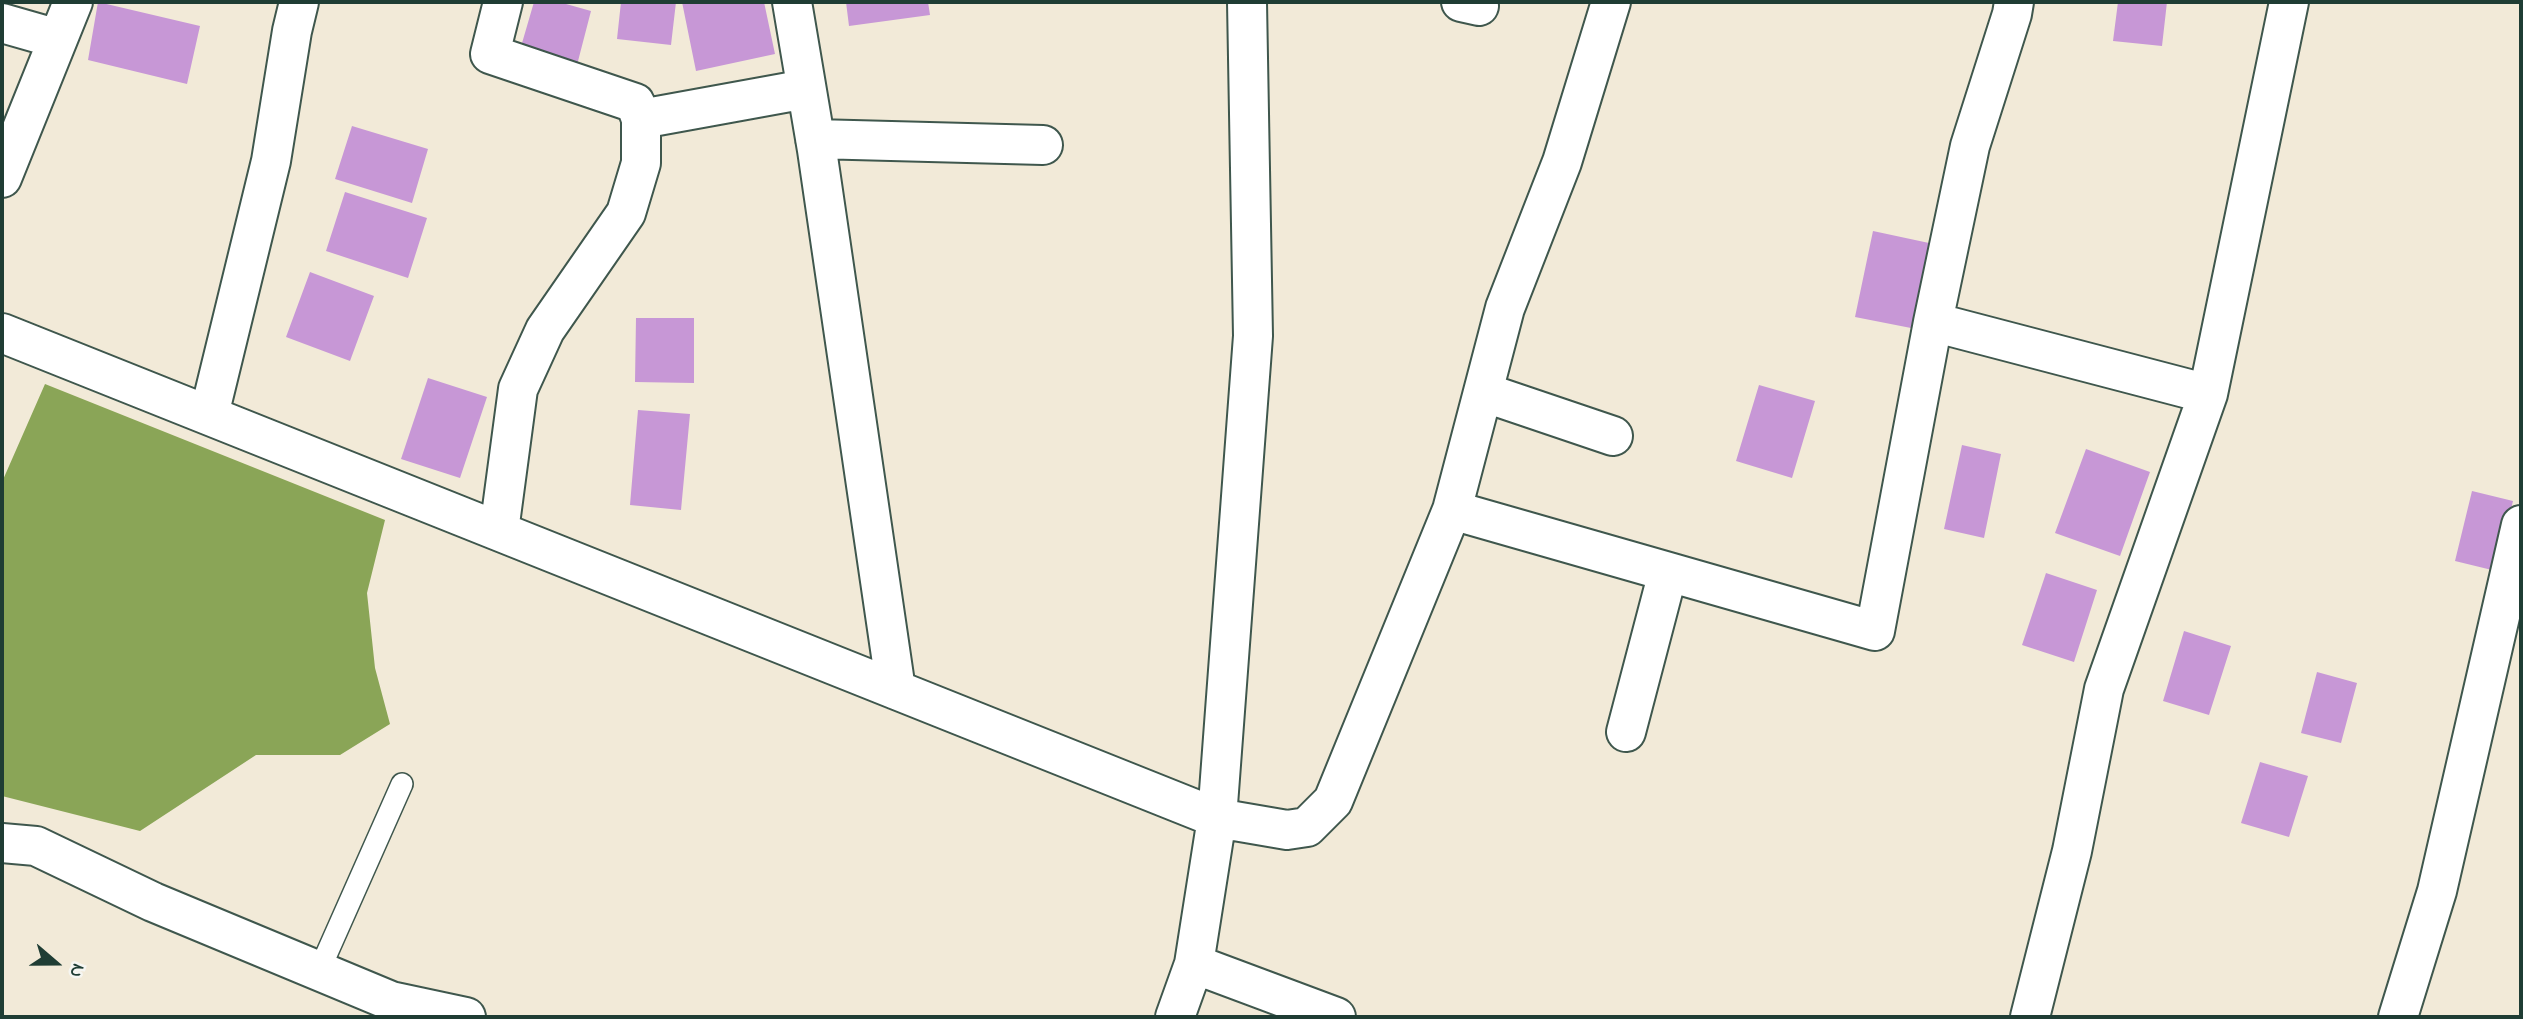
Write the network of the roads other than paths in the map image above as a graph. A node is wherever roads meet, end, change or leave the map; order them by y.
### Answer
1 (73, 2) edge
2 (299, 2) edge
3 (503, 2) edge
4 (792, 2) edge
5 (1247, 2) edge
6 (1611, 2) edge
7 (2014, 2) edge
8 (2289, 2) edge
9 (2, 23) edge
10 (58, 39) junction
11 (806, 89) junction
12 (13, 118) edge
13 (641, 119) junction
14 (815, 139) junction
15 (1043, 145) dead end
16 (2, 178) edge
17 (1933, 322) junction
18 (2, 333) edge
19 (1483, 392) junction
20 (2208, 394) junction
21 (209, 415) junction
22 (1613, 436) dead end
23 (1452, 510) junction
24 (2521, 525) edge
25 (499, 531) junction
26 (1668, 572) junction
27 (896, 690) junction
28 (1626, 732) dead end
29 (402, 784) dead end
30 (1217, 818) junction
31 (2, 843) edge
32 (1194, 964) junction
33 (319, 971) junction
34 (466, 1017) edge
35 (1175, 1017) edge
36 (1336, 1017) edge
37 (2030, 1017) edge
38 (2398, 1017) edge

1 - 10 street
2 - 21 street
3 - 13 street
4 - 11 street
5 - 30 street
6 - 19 street
7 - 17 street
8 - 20 street
9 - 10 street
10 - 12 street
11 - 13 street
11 - 14 street
12 - 16 street
13 - 25 street
14 - 15 street
14 - 27 street
17 - 20 street
17 - 26 street
18 - 21 street
19 - 22 street
19 - 23 street
20 - 37 street
21 - 25 street
23 - 26 street
23 - 30 street
24 - 38 street
25 - 27 street
26 - 28 street
27 - 30 street
29 - 33 lane
30 - 32 street
31 - 33 street
32 - 35 street
32 - 36 street
33 - 34 street

